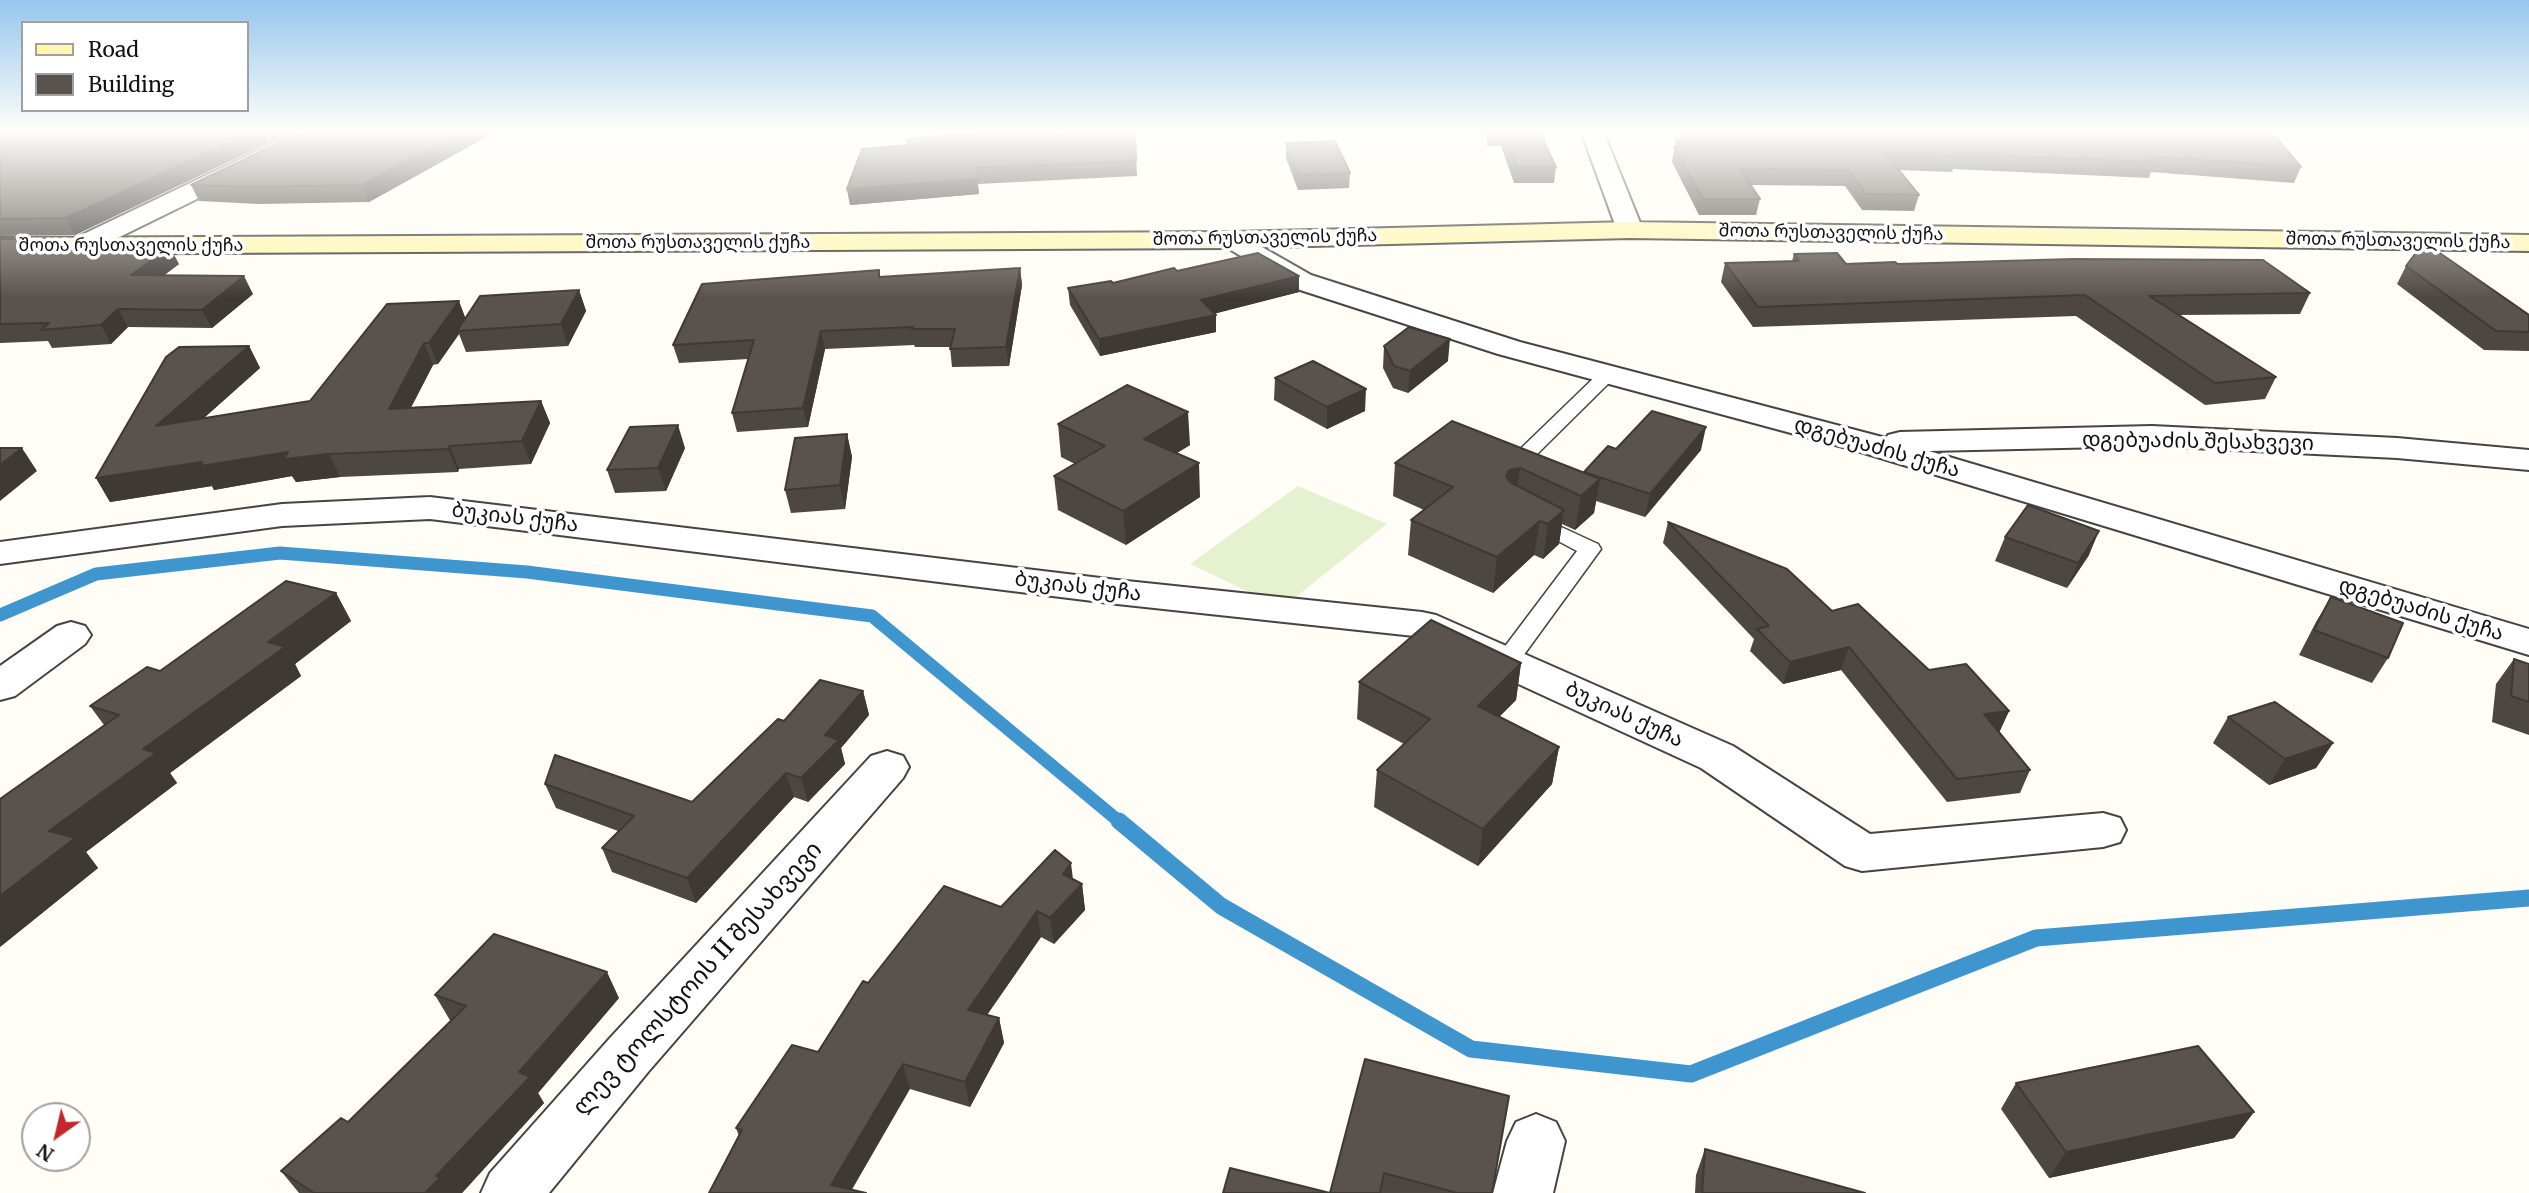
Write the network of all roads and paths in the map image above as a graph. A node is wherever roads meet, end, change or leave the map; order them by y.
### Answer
1 (202, 187) edge
2 (1613, 187) edge
3 (1630, 230) junction
4 (1232, 240) junction
5 (2529, 243) edge
6 (0, 246) edge
7 (78, 247) junction
8 (1607, 375) junction
9 (1866, 443) junction
10 (2529, 460) edge
11 (1518, 462) edge
12 (1514, 510) edge
13 (0, 554) edge
14 (71, 635) dead end
15 (2529, 642) edge
16 (1506, 661) junction
17 (0, 686) edge
18 (887, 767) dead end
19 (2103, 830) dead end
20 (511, 1193) edge

1 - 7 street
2 - 3 street
3 - 4 main road, შოთა რუსთაველის ქუჩა
3 - 5 main road, შოთა რუსთაველის ქუჩა
4 - 7 main road, შოთა რუსთაველის ქუჩა
4 - 8 street, დგებუაძის ქუჩა
6 - 7 main road, შოთა რუსთაველის ქუჩა
8 - 9 street, დგებუაძის ქუჩა
8 - 11 lane
9 - 10 street, დგებუაძის შესახვევი
9 - 15 street, დგებუაძის ქუჩა
12 - 16 lane
13 - 16 street, ბუკიას ქუჩა
14 - 17 street
16 - 19 street, ბუკიას ქუჩა
18 - 20 street, ლევ ტოლსტოის II შესახვევი

